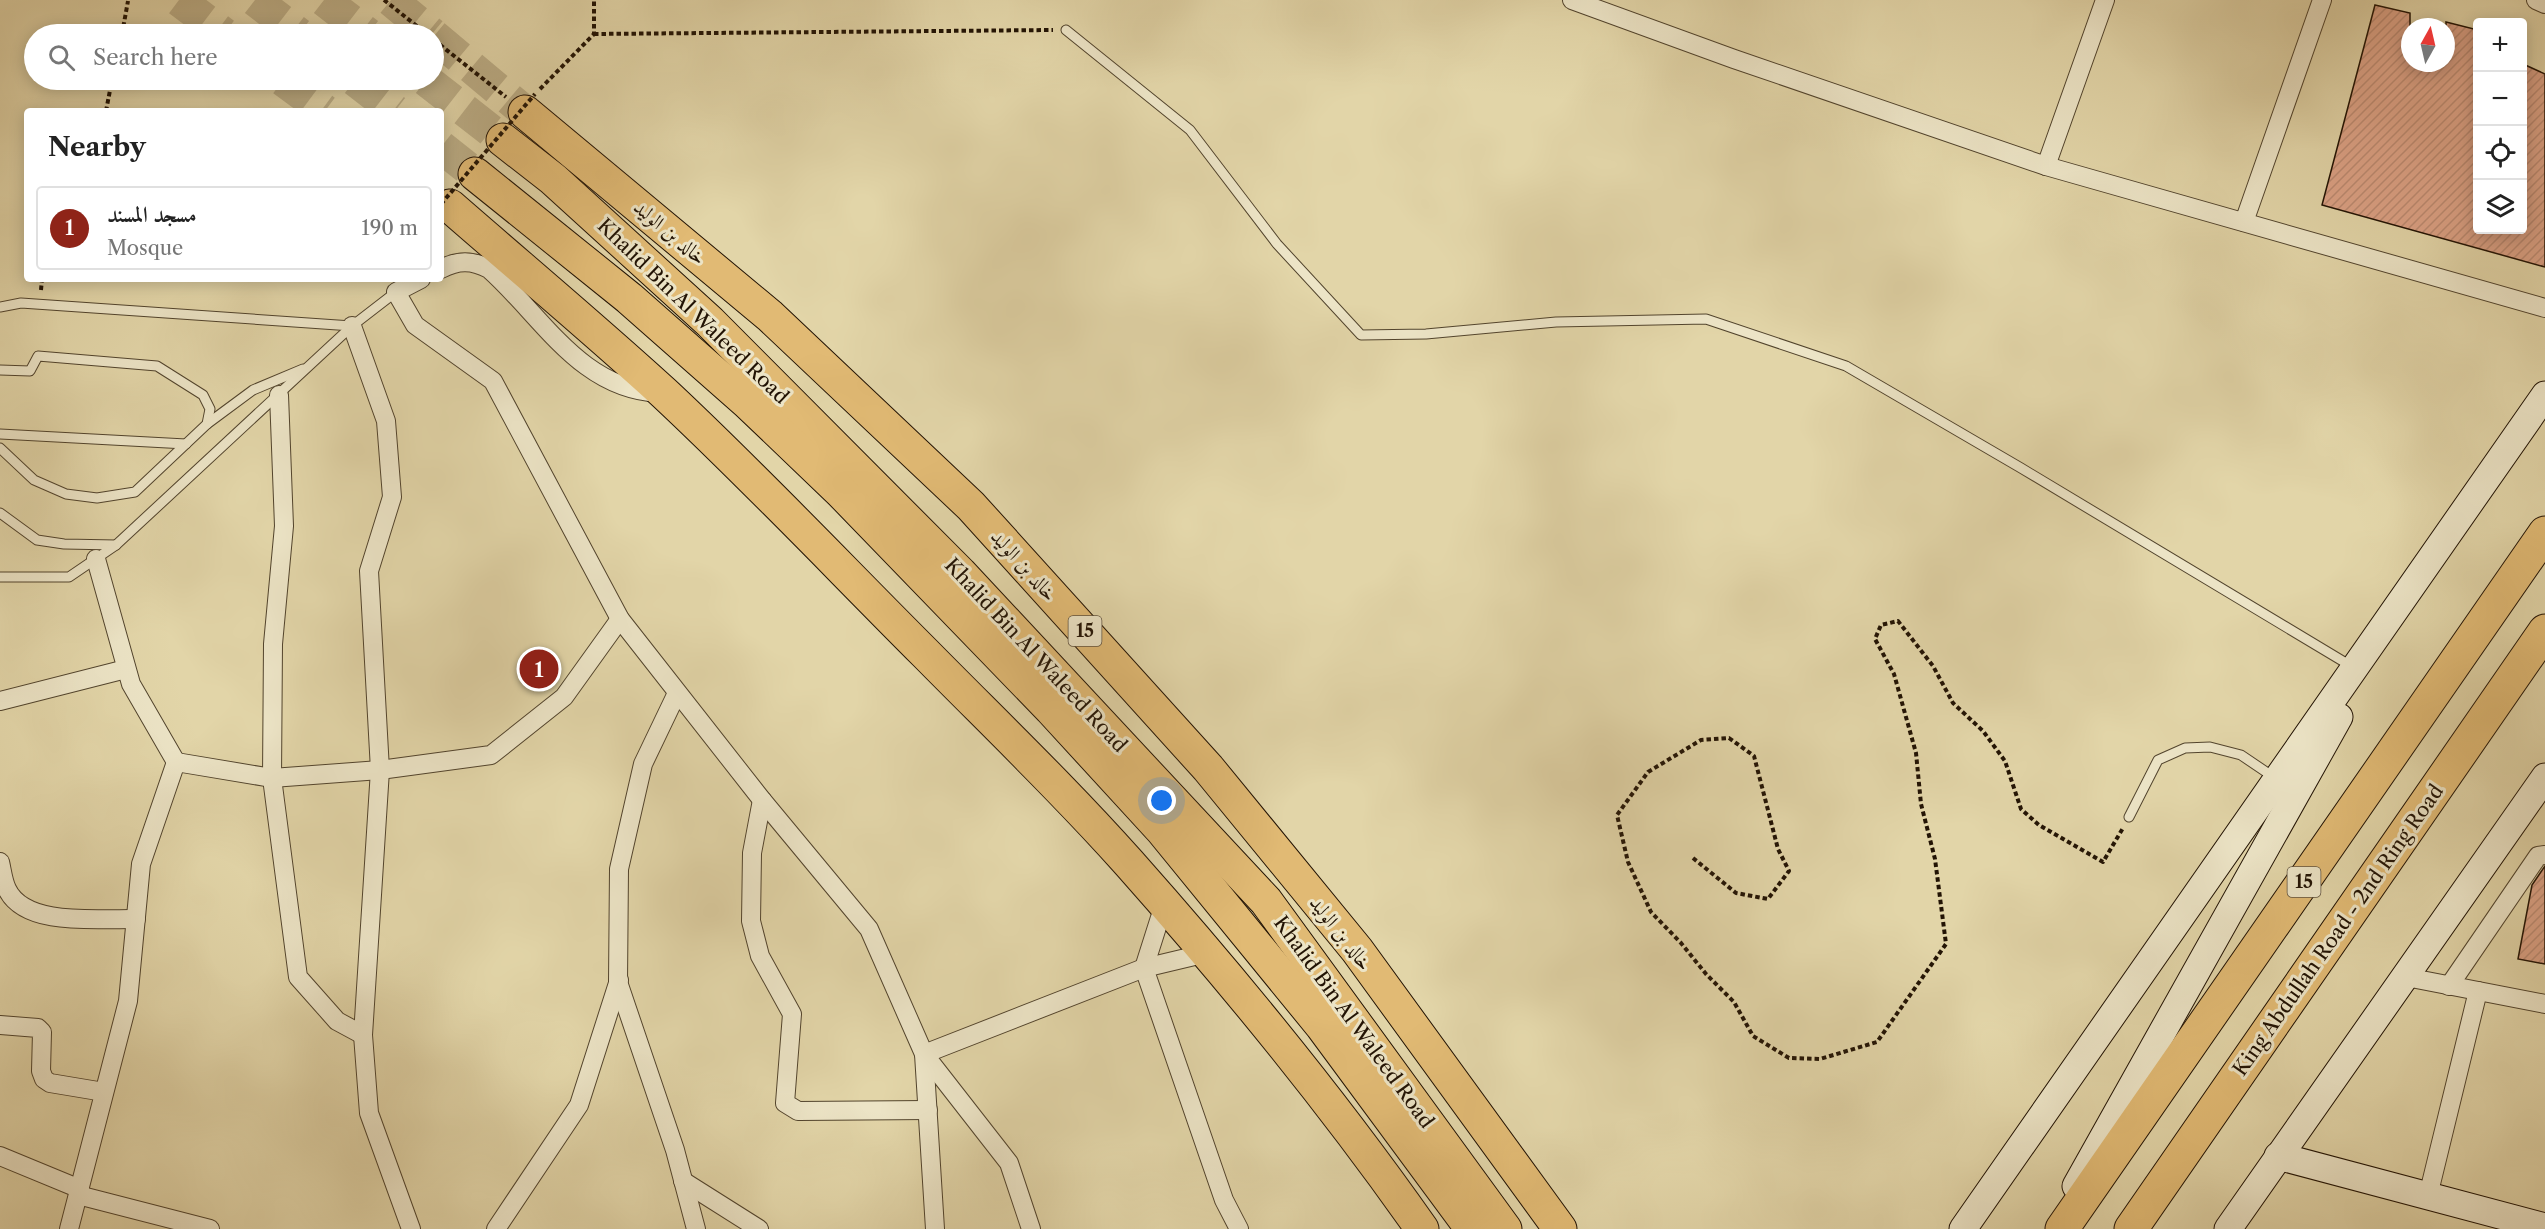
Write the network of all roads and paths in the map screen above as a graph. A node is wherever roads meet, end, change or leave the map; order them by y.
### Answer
1 (128, 0) edge
2 (384, 0) edge
3 (594, 0) edge
4 (1572, 0) edge
5 (2105, 0) edge
6 (2322, 0) edge
7 (2535, 0) edge
8 (2545, 4) edge
9 (124, 24) edge
10 (414, 24) edge
11 (1066, 30) joint
12 (594, 34) junction
13 (444, 46) edge
14 (110, 90) edge
15 (521, 102) junction
16 (107, 108) edge
17 (503, 140) tunnel mouth
18 (2046, 166) junction
19 (475, 174) tunnel mouth
20 (445, 205) edge
21 (2244, 222) junction
22 (444, 268) edge
23 (415, 282) edge
24 (396, 292) junction
25 (0, 307) edge
26 (2545, 308) edge
27 (352, 326) junction
28 (310, 366) junction
29 (0, 370) edge
30 (663, 393) junction
31 (279, 395) junction
32 (2545, 395) edge
33 (207, 424) junction
34 (0, 434) edge
35 (186, 444) junction
36 (0, 448) edge
37 (0, 513) edge
38 (2545, 533) edge
39 (116, 545) junction
40 (96, 559) junction
41 (2419, 575) junction
42 (0, 577) edge
43 (620, 619) junction
44 (2545, 631) edge
45 (2354, 668) junction
46 (126, 669) junction
47 (677, 693) junction
48 (0, 701) edge
49 (176, 762) junction
50 (380, 770) junction
51 (2545, 777) edge
52 (272, 778) junction
53 (2277, 780) junction
54 (762, 801) junction
55 (2129, 817) joint
56 (2545, 855) edge
57 (1693, 858) dead end
58 (0, 862) edge
59 (1164, 905) junction
60 (136, 919) junction
61 (1207, 953) junction
62 (1144, 968) junction
63 (2406, 977) junction
64 (619, 980) junction
65 (2449, 986) junction
66 (2478, 991) junction
67 (2545, 1004) edge
68 (0, 1025) edge
69 (363, 1035) junction
70 (924, 1054) junction
71 (104, 1092) junction
72 (928, 1110) junction
73 (0, 1156) edge
74 (2278, 1156) junction
75 (683, 1181) junction
76 (79, 1192) junction
77 (2428, 1196) junction
78 (2545, 1227) edge
79 (69, 1229) edge
80 (210, 1229) edge
81 (411, 1229) edge
82 (496, 1229) edge
83 (696, 1229) edge
84 (759, 1229) edge
85 (935, 1229) edge
86 (1031, 1229) edge
87 (1239, 1229) edge
88 (1422, 1229) edge
89 (1472, 1229) edge
90 (1505, 1229) edge
91 (1560, 1229) edge
92 (1963, 1229) edge
93 (2052, 1229) edge
94 (2062, 1229) edge
95 (2131, 1229) edge
96 (2228, 1229) edge

1 - 9 path
2 - 10 path
3 - 12 path
4 - 18 street
5 - 18 street
6 - 21 street
7 - 8 street
11 - 12 path
11 - 45 lane
12 - 15 path
13 - 15 path
14 - 16 path
15 - 20 path, bridge
15 - 91 highway, خالد بن الوليد / 15
17 - 90 highway, Khalid Bin Al Waleed Road
18 - 21 street
19 - 89 highway, Khalid Bin Al Waleed Road
20 - 30 highway
21 - 26 street
22 - 30 street
23 - 24 street
24 - 27 lane
24 - 43 street
25 - 27 lane
27 - 28 lane
27 - 50 street
28 - 31 lane
28 - 33 lane
29 - 33 lane
30 - 59 highway
31 - 39 lane
31 - 52 street
32 - 41 main road
33 - 35 lane
34 - 35 lane
35 - 36 lane
37 - 39 lane
38 - 94 highway, 15
39 - 40 lane
40 - 42 lane
40 - 46 street
41 - 45 main road
41 - 93 main road
43 - 47 street
43 - 50 street
44 - 95 highway, King Abdullah Road - 2nd Ring Road
45 - 53 main road
46 - 48 street
46 - 49 street
47 - 54 street
47 - 64 street
49 - 52 street
49 - 60 street
50 - 52 street
50 - 69 street
51 - 63 main road
52 - 69 street
53 - 55 lane
53 - 92 main road
54 - 70 street
54 - 72 street
55 - 57 path
56 - 65 street
58 - 60 street
59 - 61 highway
59 - 62 street
60 - 71 street
61 - 62 street
61 - 88 highway
62 - 70 street
62 - 87 street
63 - 65 street
63 - 74 main road
64 - 75 street
64 - 82 street
65 - 66 street
66 - 67 street
66 - 77 street
68 - 71 street
69 - 81 street
70 - 72 street
70 - 86 street
71 - 76 street
72 - 85 street
73 - 76 street
74 - 77 main road
74 - 96 main road
75 - 83 street
75 - 84 street
76 - 79 street
76 - 80 street
77 - 78 main road

